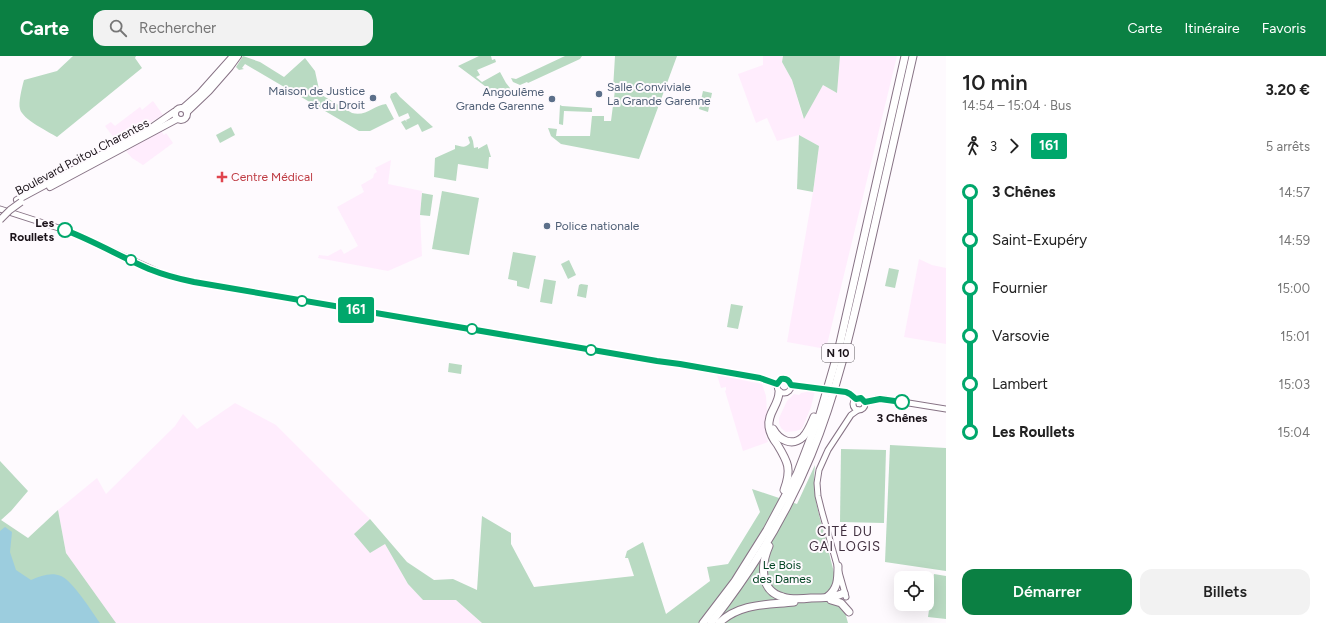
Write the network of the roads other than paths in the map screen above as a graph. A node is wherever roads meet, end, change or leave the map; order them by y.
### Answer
1 (233, 56) edge
2 (238, 56) edge
3 (905, 56) edge
4 (913, 56) edge
5 (185, 110) junction
6 (174, 112) junction
7 (177, 119) junction
8 (19, 201) junction
9 (0, 209) edge
10 (0, 214) edge
11 (0, 220) edge
12 (838, 354) junction
13 (777, 384) junction
14 (791, 385) junction
15 (782, 393) junction
16 (856, 399) junction
17 (865, 402) junction
18 (856, 408) junction
19 (946, 409) edge
20 (790, 499) junction
21 (838, 566) junction
22 (845, 595) joint
23 (829, 599) junction
24 (849, 612) dead end
25 (710, 620) edge
26 (703, 623) edge
27 (719, 623) edge

1 - 5 main road
2 - 5 main road
3 - 12 highway, N 10
4 - 20 highway, N 10
5 - 6 main road
5 - 7 main road
6 - 7 main road
6 - 8 main road, Boulevard Poitou Charentes
7 - 8 main road, Boulevard Poitou Charentes
8 - 10 main road, Boulevard Poitou Charentes
8 - 11 main road, Boulevard Poitou Charentes, bridge
9 - 13 street
12 - 15 highway
12 - 25 highway, N 10
13 - 14 street
13 - 15 street
14 - 15 street
14 - 16 street, bridge
15 - 25 highway
16 - 17 street
16 - 18 street
17 - 18 street
17 - 19 street
18 - 21 street
20 - 23 highway
20 - 25 highway, N 10
21 - 22 street
21 - 23 highway
22 - 23 highway
23 - 24 highway
23 - 27 highway
25 - 26 highway, N 10

